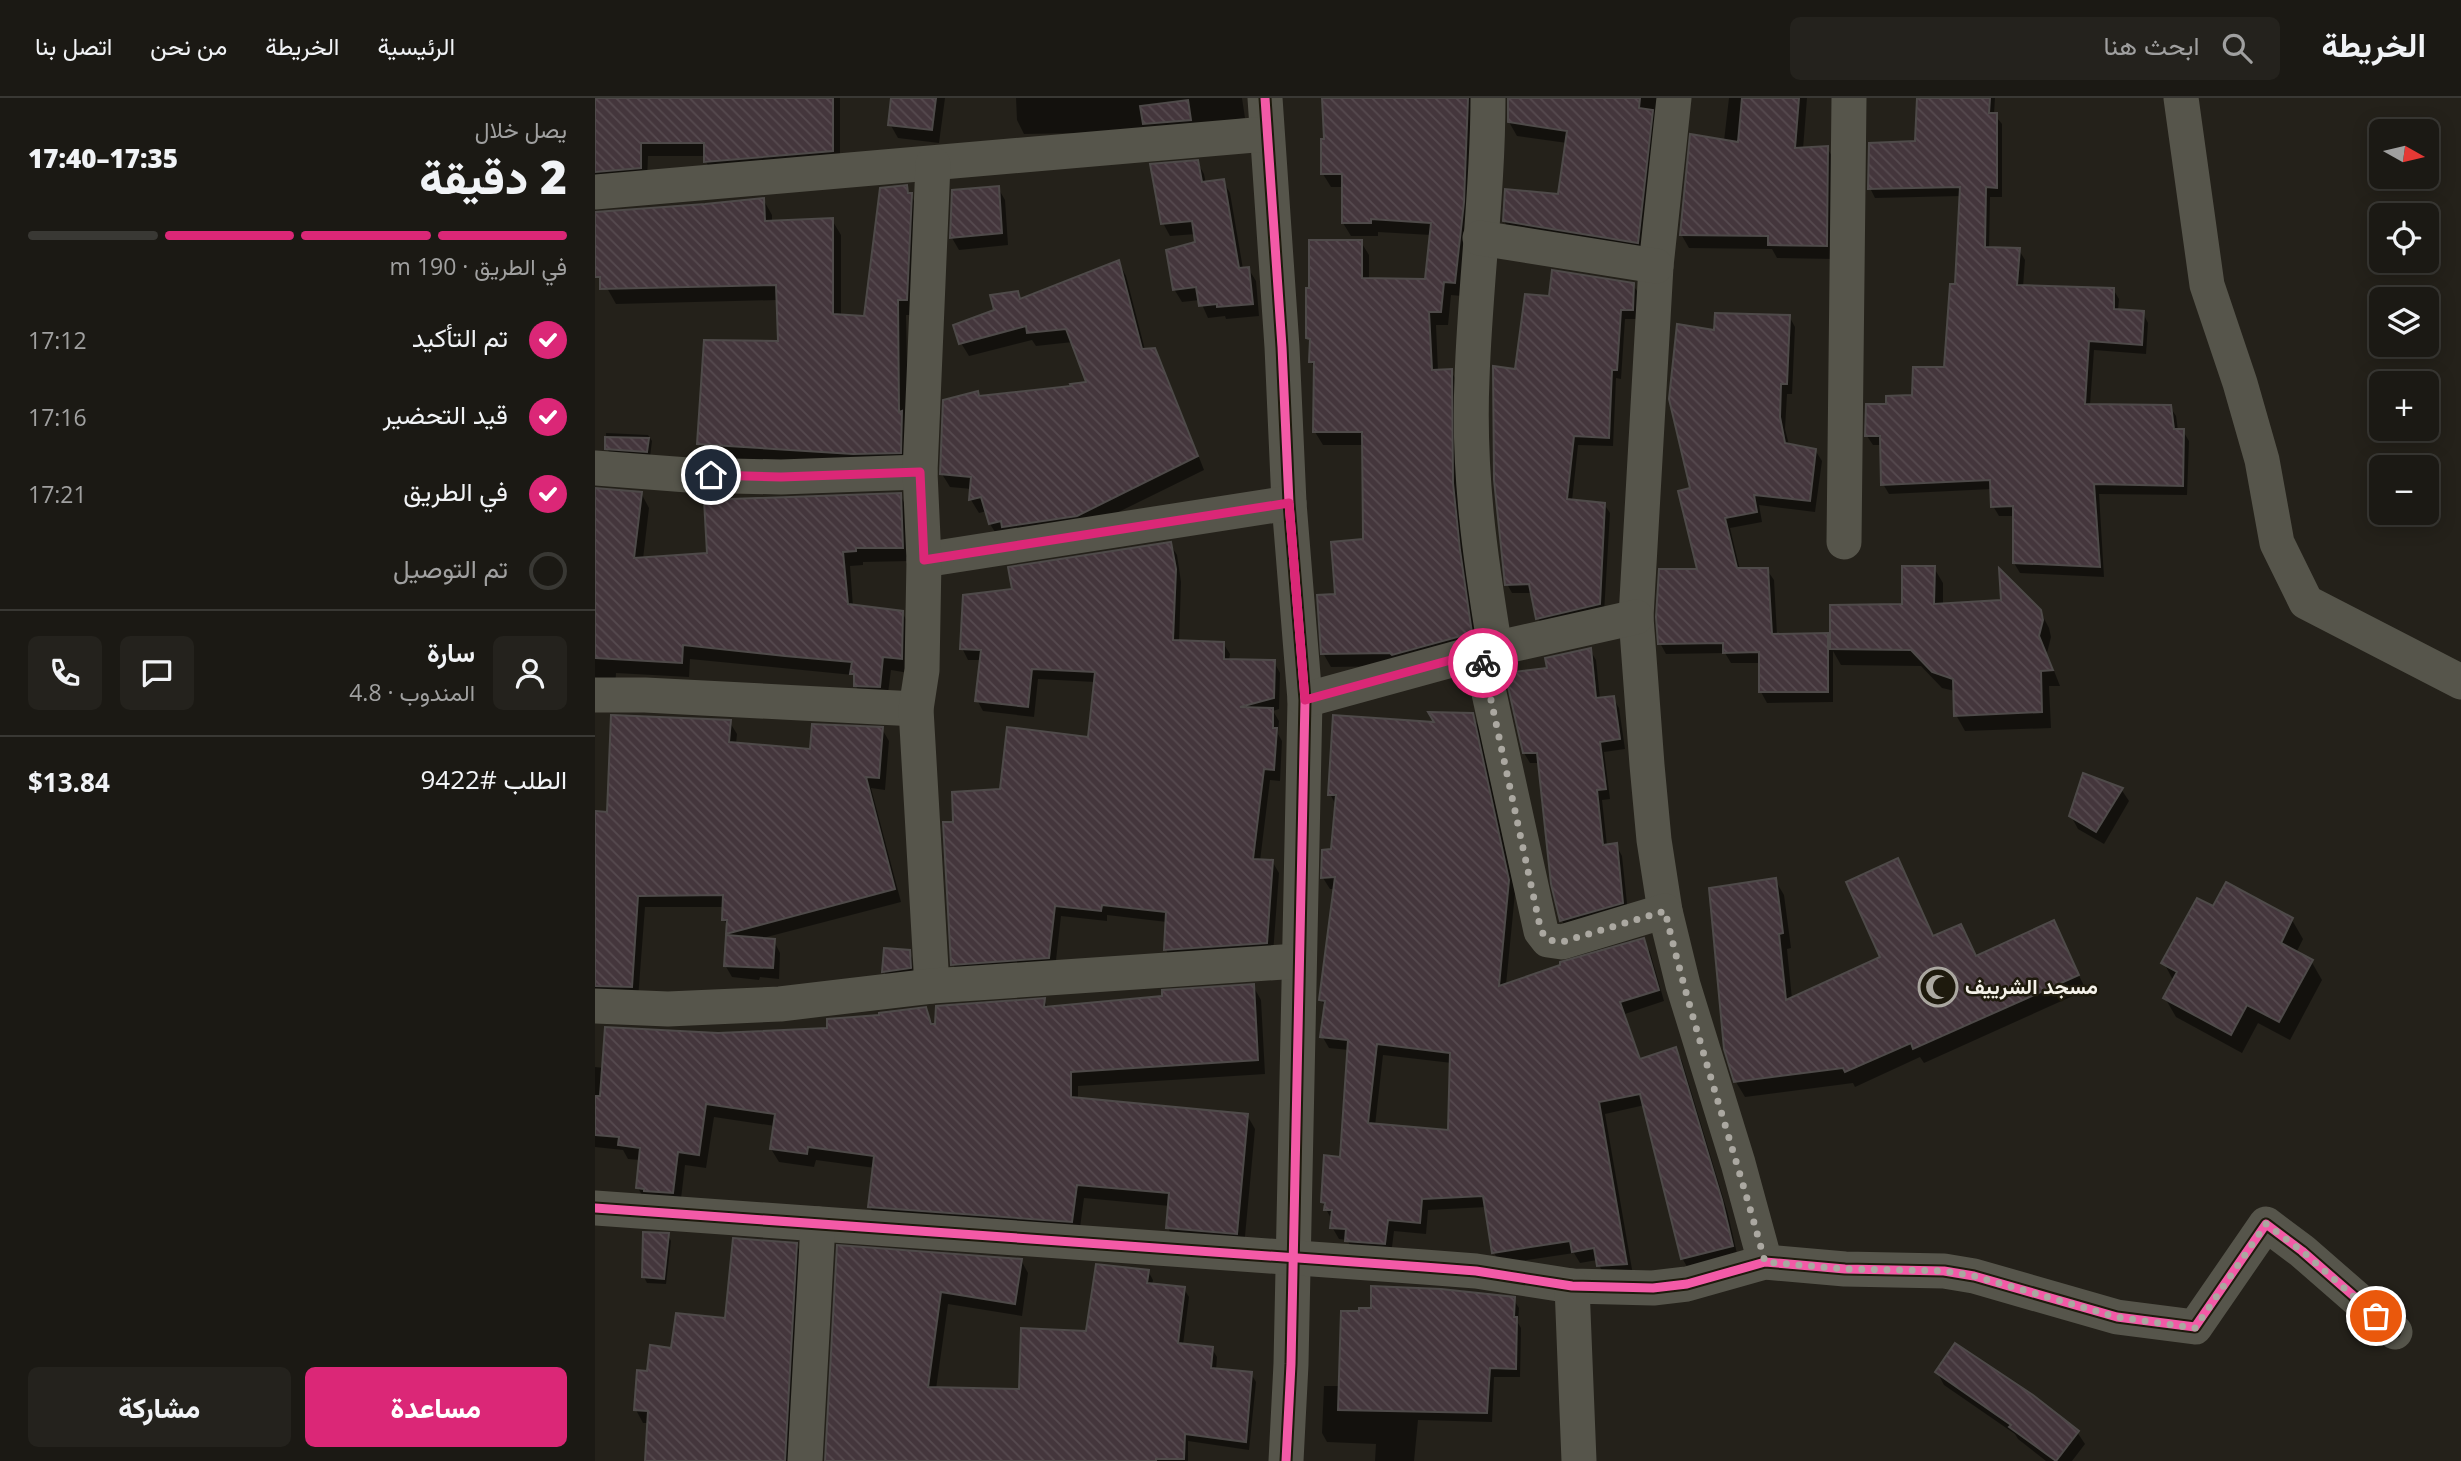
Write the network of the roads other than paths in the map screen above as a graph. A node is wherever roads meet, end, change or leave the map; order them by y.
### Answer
1 (1265, 98) edge
2 (1488, 98) edge
3 (1674, 98) edge
4 (1849, 98) edge
5 (2181, 98) edge
6 (1266, 134) junction
7 (933, 164) junction
8 (595, 192) edge
9 (1480, 238) junction
10 (1657, 266) junction
11 (595, 468) edge
12 (920, 472) junction
13 (1289, 503) junction
14 (1844, 542) dead end
15 (924, 560) junction
16 (1636, 617) junction
17 (1488, 650) junction
18 (2461, 682) edge
19 (595, 695) edge
20 (1305, 700) junction
21 (916, 709) junction
22 (1665, 911) junction
23 (1298, 961) junction
24 (932, 985) junction
25 (595, 1006) edge
26 (595, 1209) edge
27 (595, 1222) edge
28 (818, 1224) junction
29 (1292, 1259) junction
30 (1765, 1262) junction
31 (1572, 1286) junction
32 (2395, 1332) dead end
33 (805, 1461) edge
34 (1286, 1461) edge
35 (1579, 1461) edge

1 - 6 street
2 - 9 street
3 - 10 street
4 - 14 street
5 - 18 street
6 - 7 street
6 - 13 street
7 - 8 street
7 - 12 street
9 - 10 street
9 - 17 street
10 - 16 street
11 - 12 street
12 - 15 street
13 - 15 street
13 - 20 street
15 - 21 street
16 - 17 street
16 - 22 street
17 - 20 street
17 - 22 street
19 - 21 street
20 - 23 street
21 - 24 street
22 - 30 street
23 - 24 street
23 - 29 street
24 - 25 street
26 - 27 street
26 - 28 street
28 - 29 street
28 - 33 street
29 - 31 street
29 - 34 street
30 - 31 street
30 - 32 street
31 - 35 street

